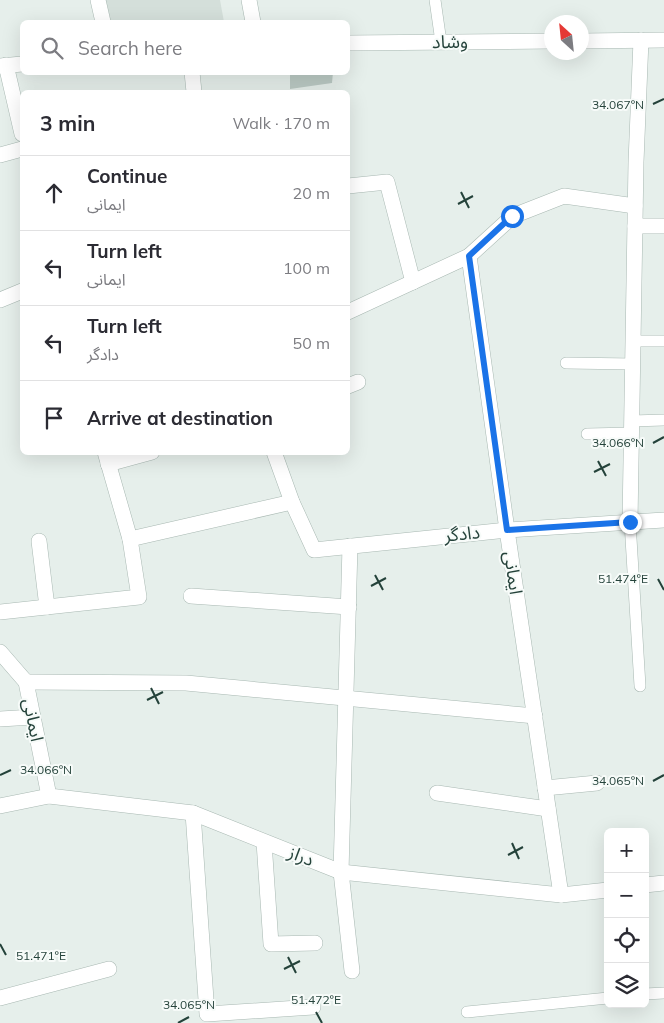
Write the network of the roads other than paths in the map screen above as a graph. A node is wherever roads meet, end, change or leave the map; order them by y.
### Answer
1 (98, 0) edge
2 (249, 0) edge
3 (435, 0) edge
4 (103, 20) edge
5 (253, 20) edge
6 (589, 40) edge
7 (641, 40) junction
8 (664, 40) edge
9 (544, 41) edge
10 (441, 42) junction
11 (350, 43) edge
12 (20, 64) edge
13 (3, 65) edge
14 (192, 75) edge
15 (194, 90) edge
16 (20, 127) edge
17 (20, 150) edge
18 (0, 155) edge
19 (350, 186) edge
20 (635, 206) junction
21 (635, 226) junction
22 (664, 226) edge
23 (469, 256) junction
24 (412, 282) junction
25 (20, 292) edge
26 (0, 300) edge
27 (350, 311) edge
28 (633, 341) junction
29 (664, 341) edge
30 (566, 363) dead end
31 (633, 364) junction
32 (664, 420) edge
33 (632, 427) junction
34 (586, 434) dead end
35 (130, 455) edge
36 (275, 455) edge
37 (107, 458) edge
38 (292, 502) junction
39 (664, 520) edge
40 (630, 522) junction
41 (507, 530) junction
42 (130, 539) junction
43 (39, 541) dead end
44 (350, 546) junction
45 (191, 596) dead end
46 (47, 607) junction
47 (349, 607) junction
48 (0, 612) edge
49 (0, 652) edge
50 (26, 682) junction
51 (640, 686) dead end
52 (346, 699) junction
53 (535, 716) junction
54 (33, 717) junction
55 (0, 719) edge
56 (597, 783) dead end
57 (545, 788) junction
58 (437, 793) dead end
59 (48, 796) junction
60 (0, 806) edge
61 (548, 809) junction
62 (193, 813) junction
63 (264, 842) junction
64 (342, 872) junction
65 (664, 883) edge
66 (649, 885) edge
67 (604, 891) edge
68 (561, 896) junction
69 (315, 943) dead end
70 (110, 970) dead end
71 (352, 972) dead end
72 (664, 992) edge
73 (649, 994) edge
74 (0, 998) edge
75 (604, 998) edge
76 (313, 1007) dead end
77 (467, 1012) dead end

1 - 4 street
2 - 5 street
3 - 10 lane
6 - 7 street
7 - 8 street
7 - 20 street
9 - 10 street, وشاد
10 - 11 street, وشاد
12 - 13 street
13 - 16 street
14 - 15 street
17 - 18 street
19 - 24 street
20 - 21 street
20 - 23 street
21 - 22 street
21 - 28 street
23 - 24 street
23 - 41 street, ایمانی
24 - 27 street
25 - 26 street
28 - 29 lane
28 - 31 street
30 - 31 lane
31 - 33 street
32 - 33 lane
33 - 34 lane
33 - 40 street
35 - 37 street
36 - 38 street
37 - 42 street
38 - 42 street
38 - 44 street, دادگر
39 - 40 street, دادگر
40 - 41 street, دادگر
40 - 51 lane
41 - 44 street, دادگر
41 - 53 street, ایمانی
42 - 46 street
43 - 46 street
44 - 47 street
45 - 47 street
46 - 48 street
47 - 52 street
49 - 50 street, ایمانی
50 - 52 street
50 - 54 street, ایمانی
52 - 53 street
52 - 64 street
53 - 57 street, ایمانی
54 - 55 street
54 - 59 street, ایمانی
56 - 57 street
57 - 61 street, ایمانی
58 - 61 street
59 - 60 street, دراز
59 - 62 street, دراز
61 - 68 street, ایمانی
62 - 63 street, دراز
62 - 76 street
63 - 64 street, دراز
63 - 69 street
64 - 68 street, دراز
64 - 71 street
65 - 66 street
67 - 68 street, دراز
70 - 74 street
72 - 73 lane
75 - 77 lane

